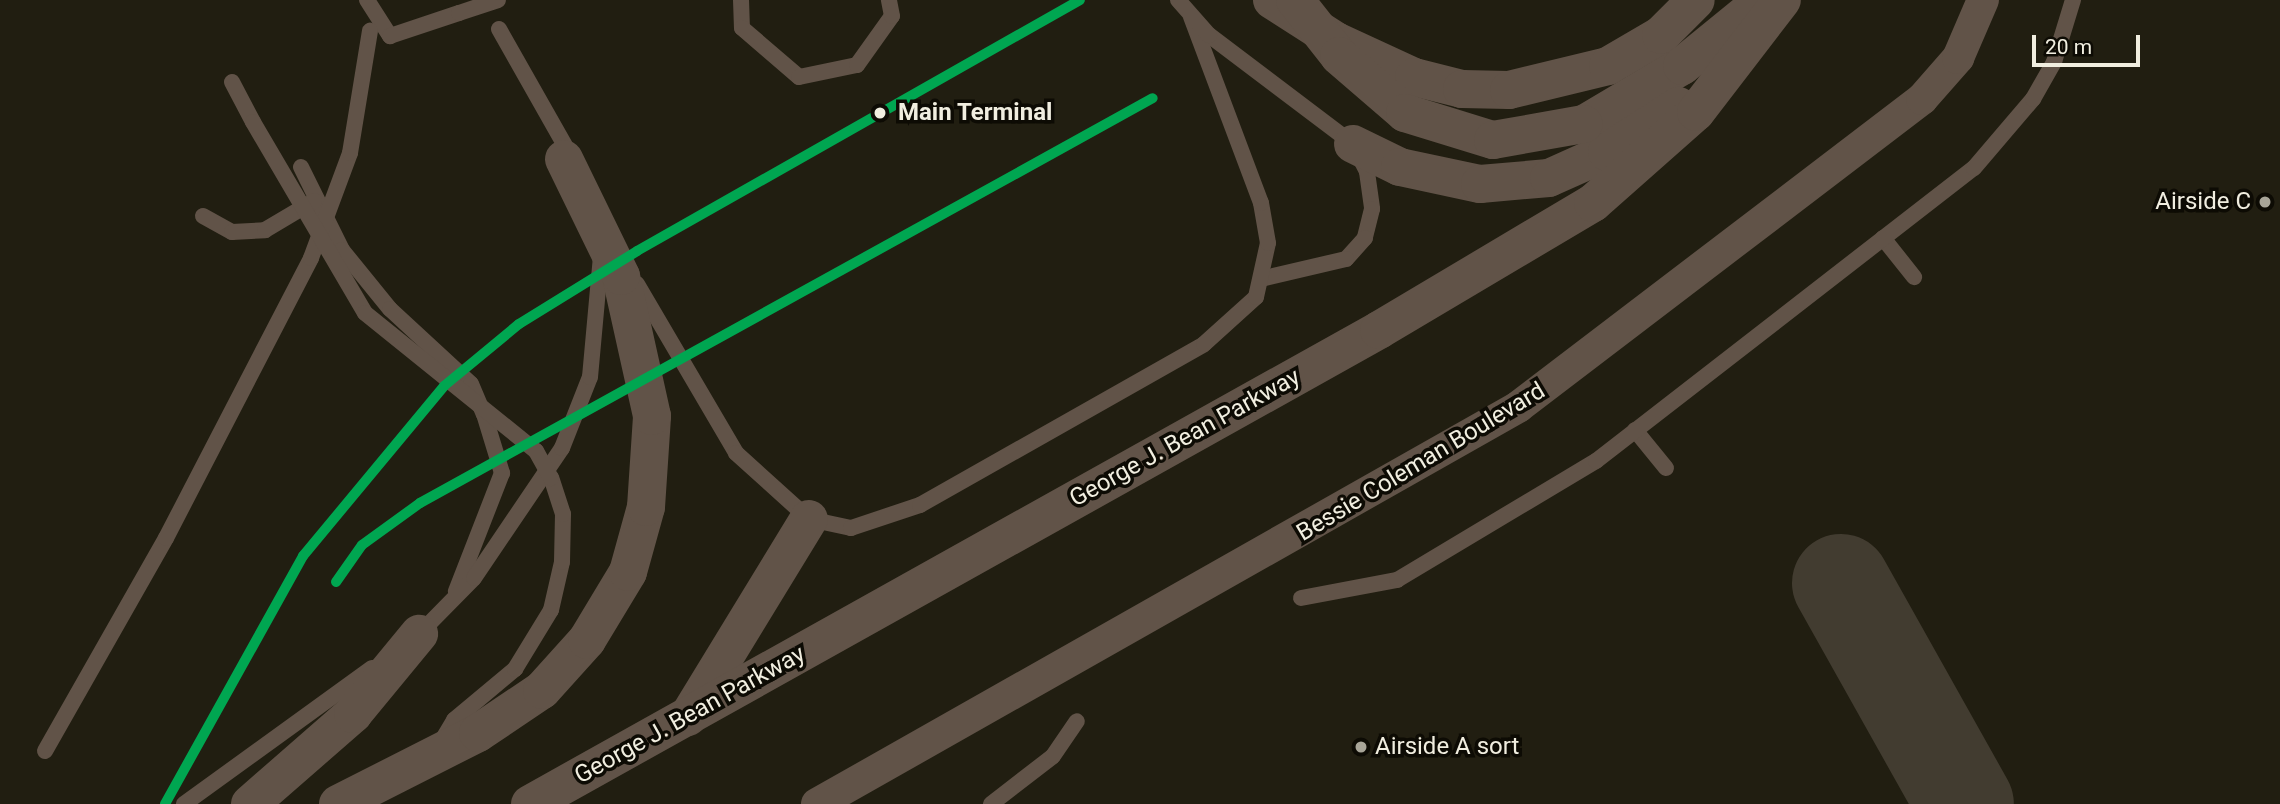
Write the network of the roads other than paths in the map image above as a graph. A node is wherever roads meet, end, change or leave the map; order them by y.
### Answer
1 (367, 0) edge
2 (498, 0) edge
3 (741, 0) edge
4 (889, 0) edge
5 (1178, 0) edge
6 (1184, 0) edge
7 (1272, 0) edge
8 (1295, 0) edge
9 (1696, 0) edge
10 (1763, 0) edge
11 (1782, 0) edge
12 (1983, 0) edge
13 (2073, 0) edge
14 (370, 31) dead end
15 (1739, 61) junction
16 (232, 82) dead end
17 (1345, 139) junction
18 (562, 148) junction
19 (301, 167) dead end
20 (314, 201) junction
21 (203, 216) dead end
22 (604, 220) junction
23 (1884, 238) junction
24 (1914, 277) dead end
25 (1265, 278) junction
26 (1635, 430) junction
27 (1666, 468) dead end
28 (808, 519) junction
29 (1301, 598) dead end
30 (451, 602) junction
31 (419, 634) junction
32 (688, 717) junction
33 (1077, 721) dead end
34 (45, 751) dead end
35 (432, 756) junction
36 (184, 804) edge
37 (250, 804) edge
38 (338, 804) edge
39 (530, 804) edge
40 (817, 804) edge
41 (991, 804) edge

1 - 2 lane, bridge
3 - 4 lane
5 - 17 lane, bridge
6 - 25 lane
7 - 9 street
8 - 10 street, bridge
11 - 15 street, George J. Bean Parkway
12 - 40 street, Bessie Coleman Boulevard
13 - 23 lane
14 - 34 lane
15 - 17 street
15 - 32 street, George J. Bean Parkway
16 - 35 lane, bridge
17 - 25 lane
18 - 18 lane
18 - 22 lane
18 - 35 street
19 - 20 lane
20 - 21 lane
20 - 30 lane
22 - 28 lane
22 - 30 lane
23 - 24 lane
23 - 26 lane
25 - 28 lane
26 - 27 lane
26 - 29 lane
28 - 32 street
30 - 31 lane
31 - 36 lane
31 - 37 street
32 - 39 street, George J. Bean Parkway
33 - 41 lane
35 - 38 street

